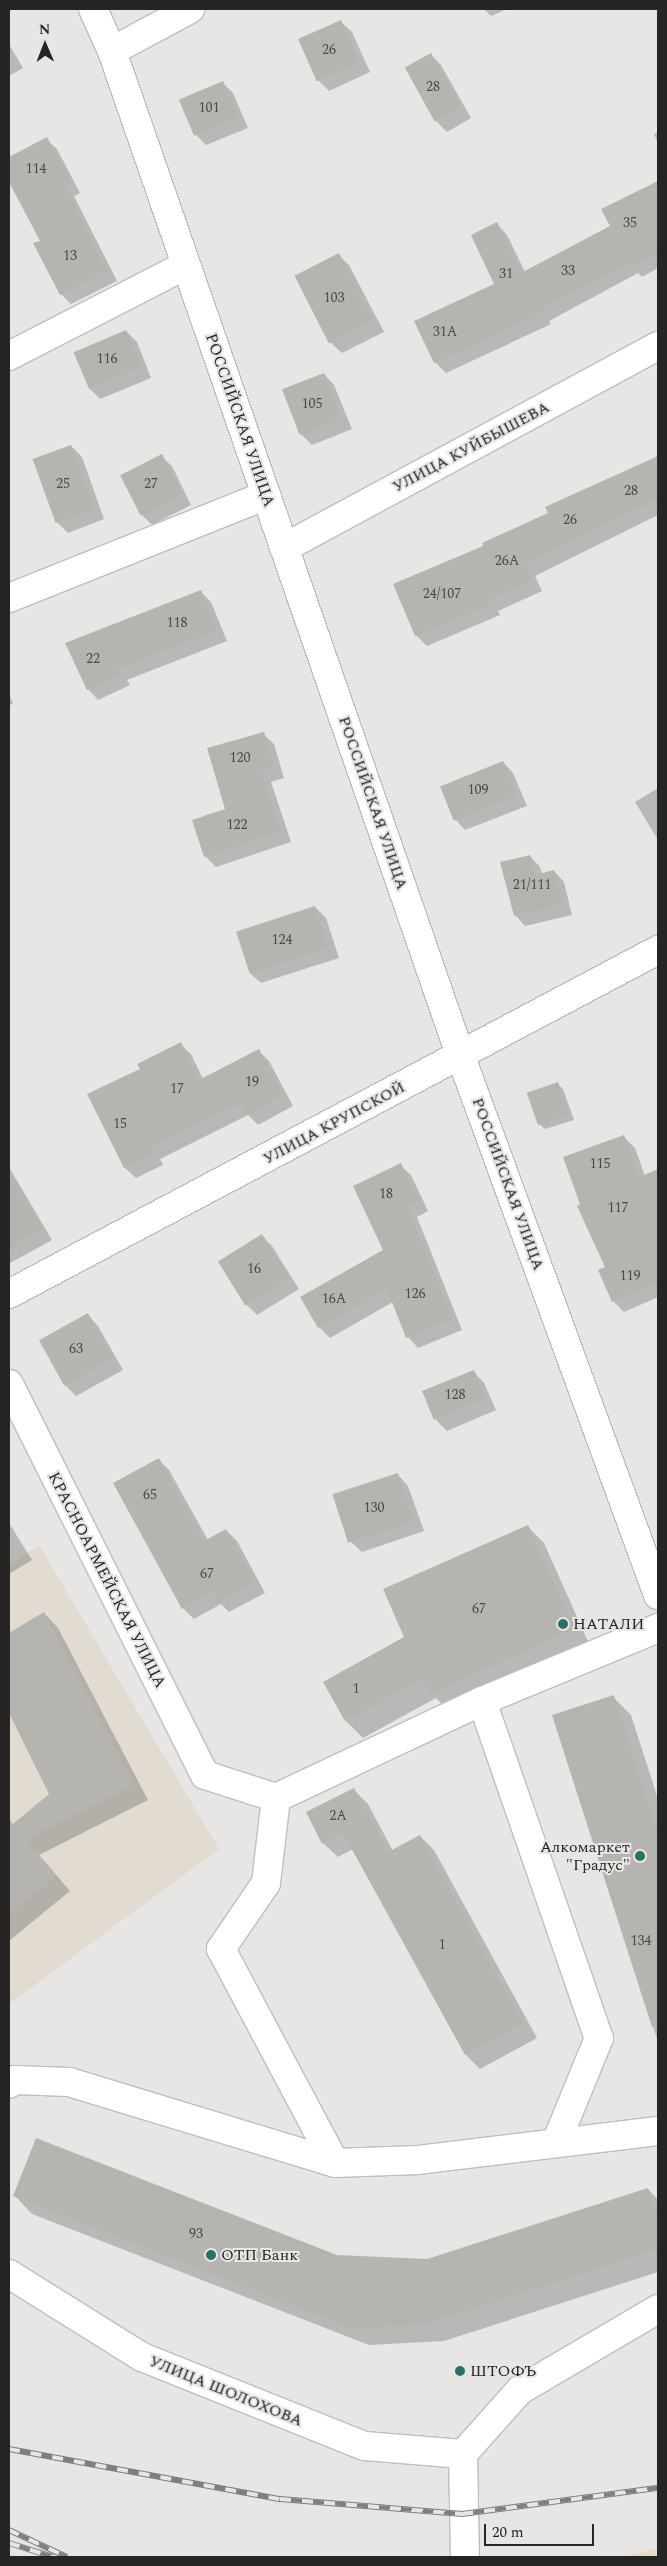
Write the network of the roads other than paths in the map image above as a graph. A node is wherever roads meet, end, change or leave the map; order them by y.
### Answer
1 (93, 9) edge
2 (190, 9) edge
3 (112, 51) junction
4 (186, 265) junction
5 (658, 346) edge
6 (9, 356) edge
7 (266, 495) junction
8 (284, 548) junction
9 (9, 598) edge
10 (658, 950) edge
11 (461, 1057) junction
12 (9, 1294) edge
13 (9, 1384) edge
14 (658, 1595) edge
15 (658, 1628) edge
16 (482, 1701) junction
17 (276, 1798) junction
18 (9, 2084) edge
19 (658, 2131) edge
20 (556, 2143) junction
21 (335, 2163) junction
22 (9, 2274) edge
23 (658, 2309) edge
24 (463, 2454) junction
25 (465, 2557) edge

1 - 3 street, РОССИЙСКАЯ УЛИЦА
2 - 3 street
3 - 4 street, РОССИЙСКАЯ УЛИЦА
4 - 6 street
4 - 7 street, РОССИЙСКАЯ УЛИЦА
5 - 8 street, УЛИЦА КУЙБЫШЕВА
7 - 8 street, РОССИЙСКАЯ УЛИЦА
7 - 9 street
8 - 11 street, РОССИЙСКАЯ УЛИЦА
10 - 11 street, УЛИЦА КРУПСКОЙ
11 - 12 street, УЛИЦА КРУПСКОЙ
11 - 14 street, РОССИЙСКАЯ УЛИЦА
13 - 17 street, КРАСНОАРМЕЙСКАЯ УЛИЦА
15 - 16 street
16 - 17 street
16 - 20 street
17 - 21 street
18 - 21 street
19 - 20 street
20 - 21 street
22 - 24 street, УЛИЦА ШОЛОХОВА
23 - 24 street
24 - 25 street

